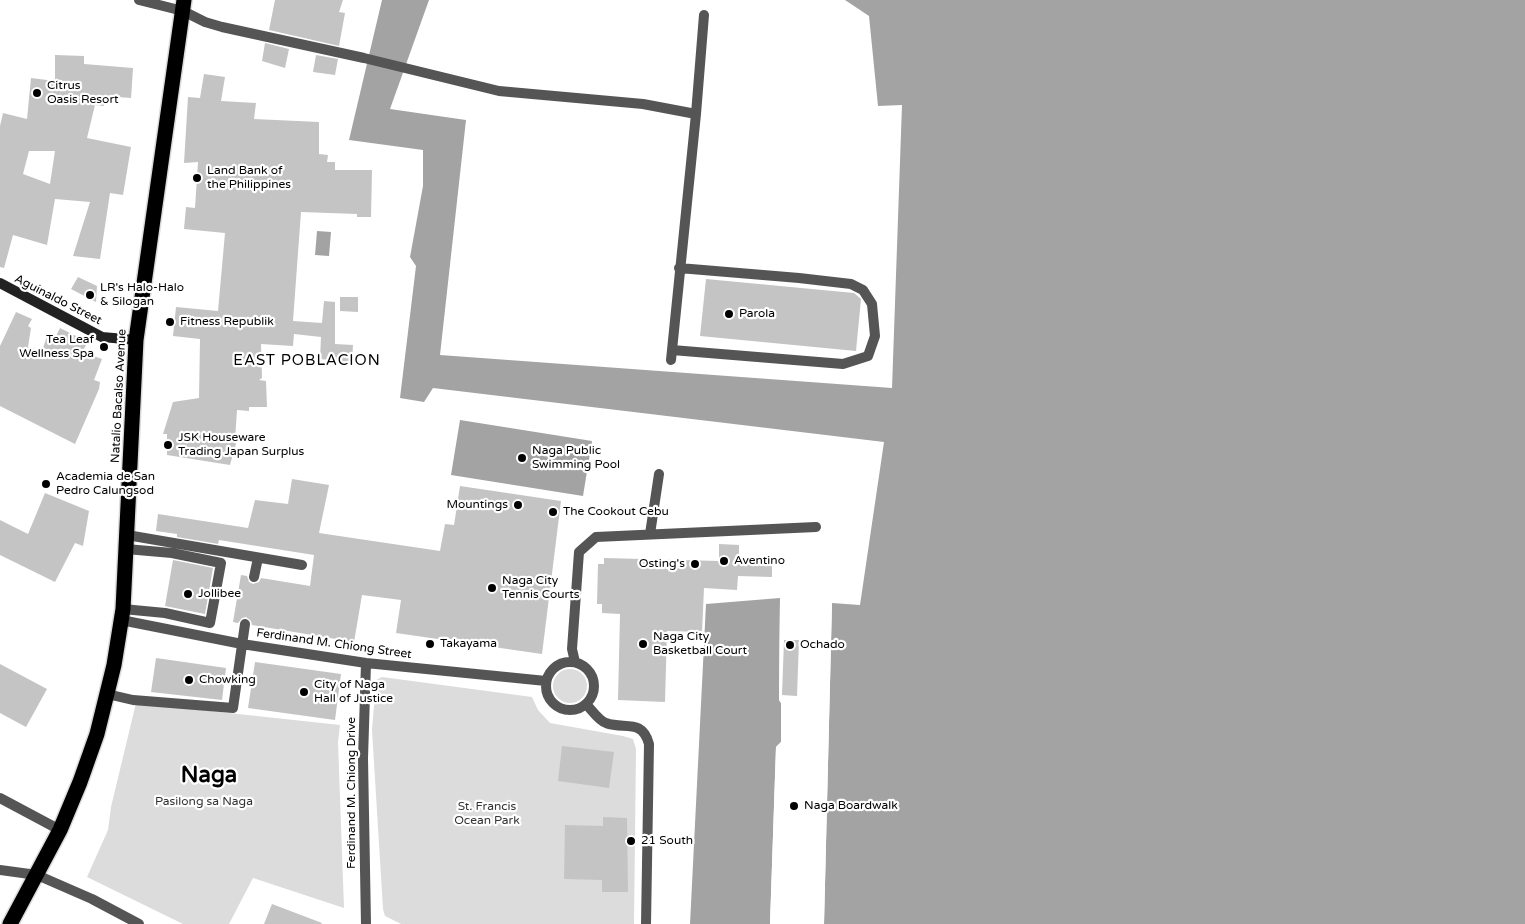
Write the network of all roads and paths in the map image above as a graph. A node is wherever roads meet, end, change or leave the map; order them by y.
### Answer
1 (140, 0) edge
2 (184, 5) edge
3 (704, 15) dead end
4 (696, 114) junction
5 (679, 268) junction
6 (2, 288) edge
7 (136, 340) junction
8 (659, 474) dead end
9 (816, 527) dead end
10 (650, 534) junction
11 (126, 542) junction
12 (258, 558) junction
13 (302, 565) dead end
14 (254, 577) dead end
15 (122, 614) junction
16 (245, 624) dead end
17 (242, 644) junction
18 (366, 662) junction
19 (575, 662) junction
20 (546, 681) junction
21 (107, 694) junction
22 (586, 704) junction
23 (0, 798) edge
24 (60, 830) junction
25 (0, 870) edge
26 (37, 875) junction
27 (10, 924) edge
28 (139, 924) edge
29 (366, 924) edge
30 (646, 924) edge

1 - 2 street
2 - 4 street
2 - 7 highway, Natalio Bacalso Avenue
3 - 4 street
4 - 5 street
5 - 5 street
6 - 7 street, Aguinaldo Street
7 - 11 highway, Natalio Bacalso Avenue
8 - 10 street
9 - 10 street
10 - 19 street
11 - 12 street
11 - 15 highway, Natalio Bacalso Avenue
11 - 15 street
12 - 13 street
12 - 14 street
15 - 17 street, Ferdinand M. Chiong Street
15 - 21 highway, Natalio Bacalso Avenue
16 - 17 street
17 - 18 street, Ferdinand M. Chiong Street
17 - 21 street
18 - 20 street, Ferdinand M. Chiong Street
18 - 29 street, Ferdinand M. Chiong Drive
19 - 20 street
19 - 22 street
20 - 22 street
21 - 24 highway, Natalio Bacalso Avenue
22 - 30 street
23 - 24 street
24 - 26 highway, Natalio Bacalso Avenue
25 - 26 street
26 - 27 highway, Natalio Bacalso Avenue
26 - 28 street

